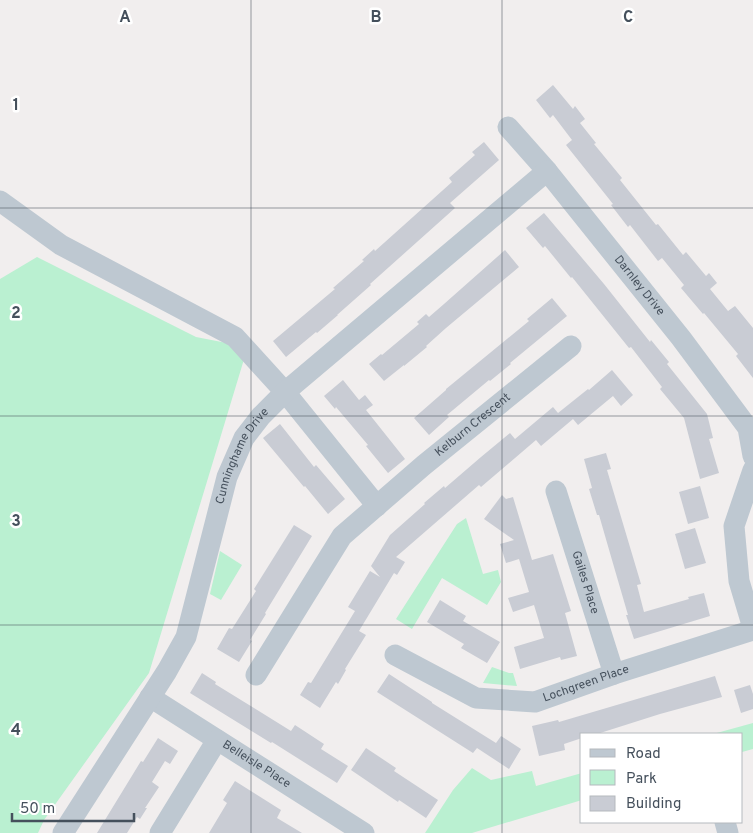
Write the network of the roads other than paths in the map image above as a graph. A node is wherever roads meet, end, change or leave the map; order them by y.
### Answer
1 (508, 126) dead end
2 (547, 171) junction
3 (0, 201) edge
4 (572, 346) dead end
5 (285, 392) junction
6 (753, 456) edge
7 (752, 475) edge
8 (556, 491) dead end
9 (377, 506) junction
10 (753, 629) edge
11 (395, 655) dead end
12 (614, 674) junction
13 (256, 675) dead end
14 (150, 697) junction
15 (217, 740) junction
16 (63, 833) edge
17 (160, 833) edge
18 (364, 833) edge

1 - 2 street, Darnley Drive
2 - 5 street, Cunninghame Drive
2 - 6 street, Darnley Drive
3 - 5 street
4 - 9 street, Kelburn Crescent
5 - 9 street
5 - 14 street, Cunninghame Drive
7 - 10 street
8 - 12 street, Gailes Place
9 - 13 street, Kelburn Crescent
10 - 12 street, Lochgreen Place
11 - 12 street, Lochgreen Place
14 - 15 street, Belleisle Place
14 - 16 street, Cunninghame Drive
15 - 17 street
15 - 18 street, Belleisle Place

